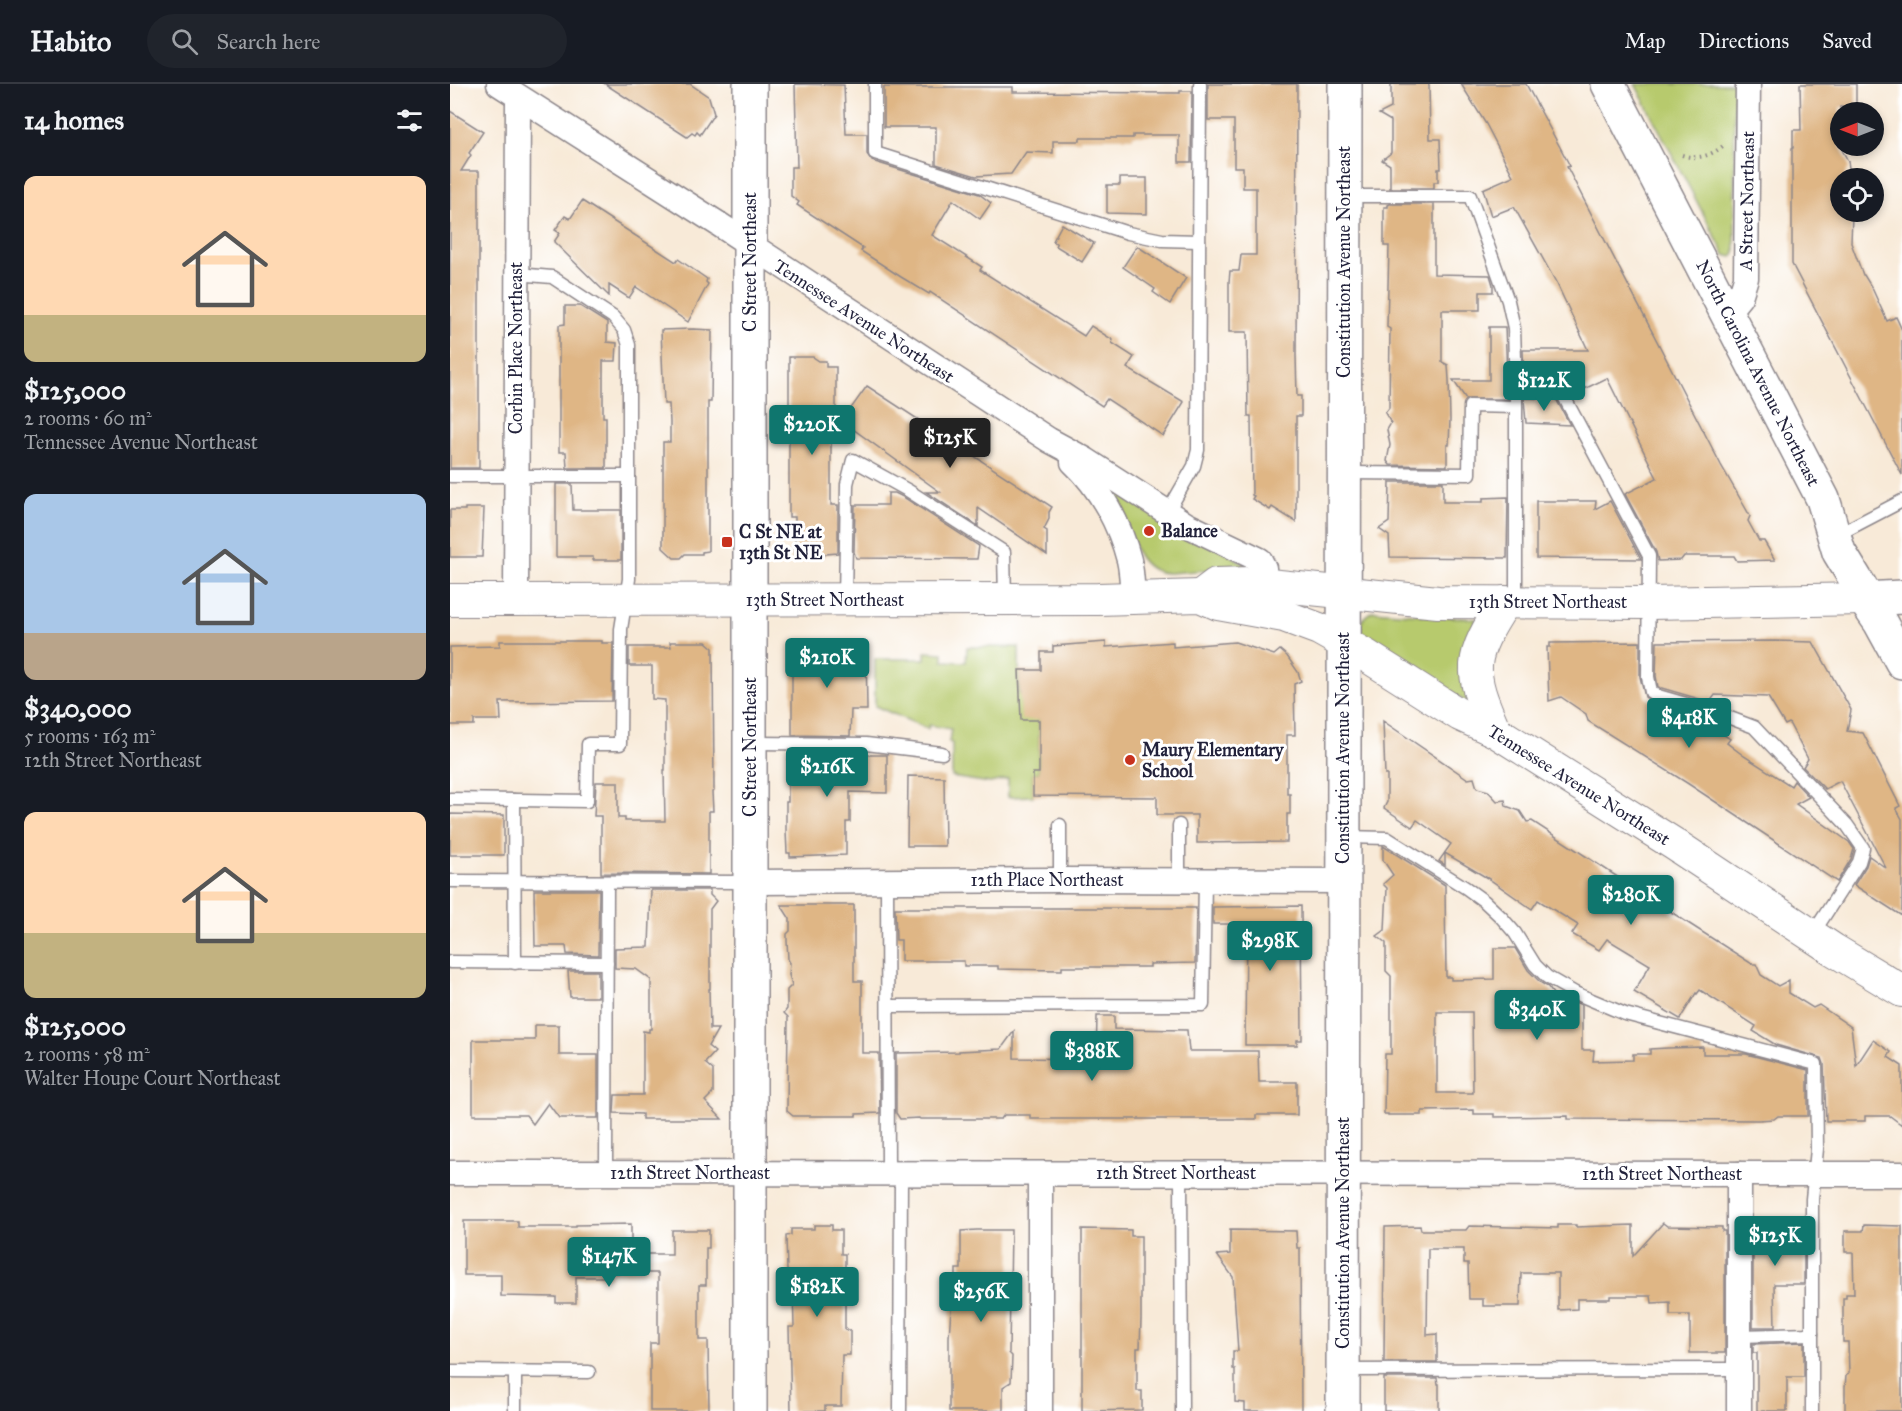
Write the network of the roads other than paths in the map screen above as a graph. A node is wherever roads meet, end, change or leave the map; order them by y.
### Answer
1 (750, 84) edge
2 (875, 84) edge
3 (1200, 84) edge
4 (1345, 84) edge
5 (1608, 84) edge
6 (1748, 84) edge
7 (508, 91) edge
8 (1345, 195) junction
9 (1199, 241) junction
10 (750, 245) junction
11 (517, 274) junction
12 (1727, 313) junction
13 (1516, 390) junction
14 (1516, 407) junction
15 (1049, 440) junction
16 (1344, 473) junction
17 (450, 476) edge
18 (516, 476) junction
19 (628, 476) junction
20 (1902, 501) edge
21 (1167, 513) junction
22 (1834, 537) junction
23 (1265, 584) junction
24 (1344, 592) junction
25 (1200, 596) junction
26 (1902, 597) edge
27 (1133, 598) junction
28 (1005, 599) junction
29 (1864, 599) junction
30 (450, 600) edge
31 (516, 600) junction
32 (750, 600) junction
33 (845, 600) junction
34 (625, 601) junction
35 (1510, 602) junction
36 (1649, 603) junction
37 (1343, 643) junction
38 (1902, 662) edge
39 (1495, 731) junction
40 (750, 743) junction
41 (942, 753) dead end
42 (450, 799) edge
43 (514, 800) junction
44 (1060, 825) dead end
45 (1179, 825) dead end
46 (1343, 837) junction
47 (887, 880) junction
48 (1060, 880) junction
49 (1179, 880) junction
50 (1204, 880) junction
51 (450, 881) edge
52 (1343, 881) junction
53 (514, 882) junction
54 (607, 882) junction
55 (751, 882) junction
56 (1812, 935) junction
57 (450, 963) edge
58 (515, 963) junction
59 (607, 963) junction
60 (1902, 991) edge
61 (888, 1006) junction
62 (750, 1172) junction
63 (450, 1173) edge
64 (606, 1173) junction
65 (894, 1173) junction
66 (1181, 1173) junction
67 (1343, 1173) junction
68 (1040, 1174) junction
69 (1739, 1174) junction
70 (1815, 1174) junction
71 (1902, 1174) edge
72 (1812, 1334) junction
73 (1738, 1336) junction
74 (1738, 1369) junction
75 (1343, 1370) junction
76 (450, 1371) edge
77 (515, 1372) junction
78 (589, 1372) dead end
79 (515, 1411) edge
80 (750, 1411) edge
81 (900, 1411) edge
82 (1040, 1411) edge
83 (1182, 1411) edge
84 (1343, 1411) edge
85 (1738, 1411) edge
86 (1812, 1411) edge

1 - 10 main road, C Street Northeast
2 - 9 lane
3 - 9 lane
4 - 8 main road, Constitution Avenue Northeast
5 - 12 main road, North Carolina Avenue Northeast
6 - 12 street, A Street Northeast
7 - 10 street, Tennessee Avenue Northeast
7 - 11 street, Corbin Place Northeast
8 - 13 lane
8 - 16 main road, Constitution Avenue Northeast
9 - 21 lane
10 - 15 street, Tennessee Avenue Northeast
10 - 32 main road, C Street Northeast
11 - 18 street, Corbin Place Northeast
11 - 19 lane
12 - 22 main road, North Carolina Avenue Northeast
13 - 14 lane
13 - 36 lane
14 - 16 lane
14 - 35 lane
15 - 21 street, Tennessee Avenue Northeast
15 - 27 street, Tennessee Avenue Northeast
16 - 24 main road, Constitution Avenue Northeast
17 - 18 lane
18 - 19 lane
18 - 31 street, Corbin Place Northeast
19 - 34 lane
20 - 22 lane
21 - 23 street, Tennessee Avenue Northeast
22 - 29 main road, North Carolina Avenue Northeast
23 - 24 street, 13th Street Northeast
23 - 25 street, 13th Street Northeast
24 - 35 street, 13th Street Northeast
24 - 37 main road, Constitution Avenue Northeast
25 - 27 street, 13th Street Northeast
25 - 37 street, 13th Street Northeast
26 - 29 main road, 13th Street Northeast
27 - 28 street, 13th Street Northeast
28 - 33 street, 13th Street Northeast
28 - 33 lane
29 - 36 street, 13th Street Northeast
29 - 38 main road, North Carolina Avenue Northeast
30 - 31 street, 13th Street Northeast
31 - 34 street, 13th Street Northeast
32 - 33 street, 13th Street Northeast
32 - 34 street, 13th Street Northeast
32 - 40 main road, C Street Northeast
34 - 43 lane
35 - 36 street, 13th Street Northeast
35 - 39 street
36 - 56 lane
37 - 39 street, Tennessee Avenue Northeast
37 - 46 main road, Constitution Avenue Northeast
39 - 56 street, Tennessee Avenue Northeast
40 - 41 lane
40 - 55 main road, C Street Northeast
42 - 43 lane
43 - 53 lane
44 - 48 lane
45 - 49 lane
46 - 52 main road, Constitution Avenue Northeast
46 - 70 lane
47 - 48 street, 12th Place Northeast
47 - 55 street, 12th Place Northeast
47 - 61 lane
48 - 49 street, 12th Place Northeast
49 - 50 street, 12th Place Northeast
50 - 52 street, 12th Place Northeast
50 - 61 lane
51 - 53 lane
52 - 67 main road, Constitution Avenue Northeast
53 - 54 lane
53 - 58 lane
54 - 55 lane
54 - 59 lane
55 - 62 main road, C Street Northeast
56 - 60 street, Tennessee Avenue Northeast
57 - 58 lane
58 - 59 lane
59 - 64 lane
61 - 65 lane
62 - 64 street, 12th Street Northeast
62 - 65 street, 12th Street Northeast
62 - 80 main road, C Street Northeast
63 - 64 street, 12th Street Northeast
65 - 68 street, 12th Street Northeast
65 - 81 lane
66 - 67 street, 12th Street Northeast
66 - 68 street, 12th Street Northeast
66 - 83 lane
67 - 69 street, 12th Street Northeast
67 - 75 main road, Constitution Avenue Northeast
68 - 82 street
69 - 70 street, 12th Street Northeast
69 - 73 street
70 - 71 street, 12th Street Northeast
70 - 72 lane
72 - 73 lane
72 - 86 lane
73 - 74 street
74 - 75 lane
74 - 85 street
75 - 84 main road, Constitution Avenue Northeast
76 - 77 lane
77 - 78 lane
77 - 79 lane

